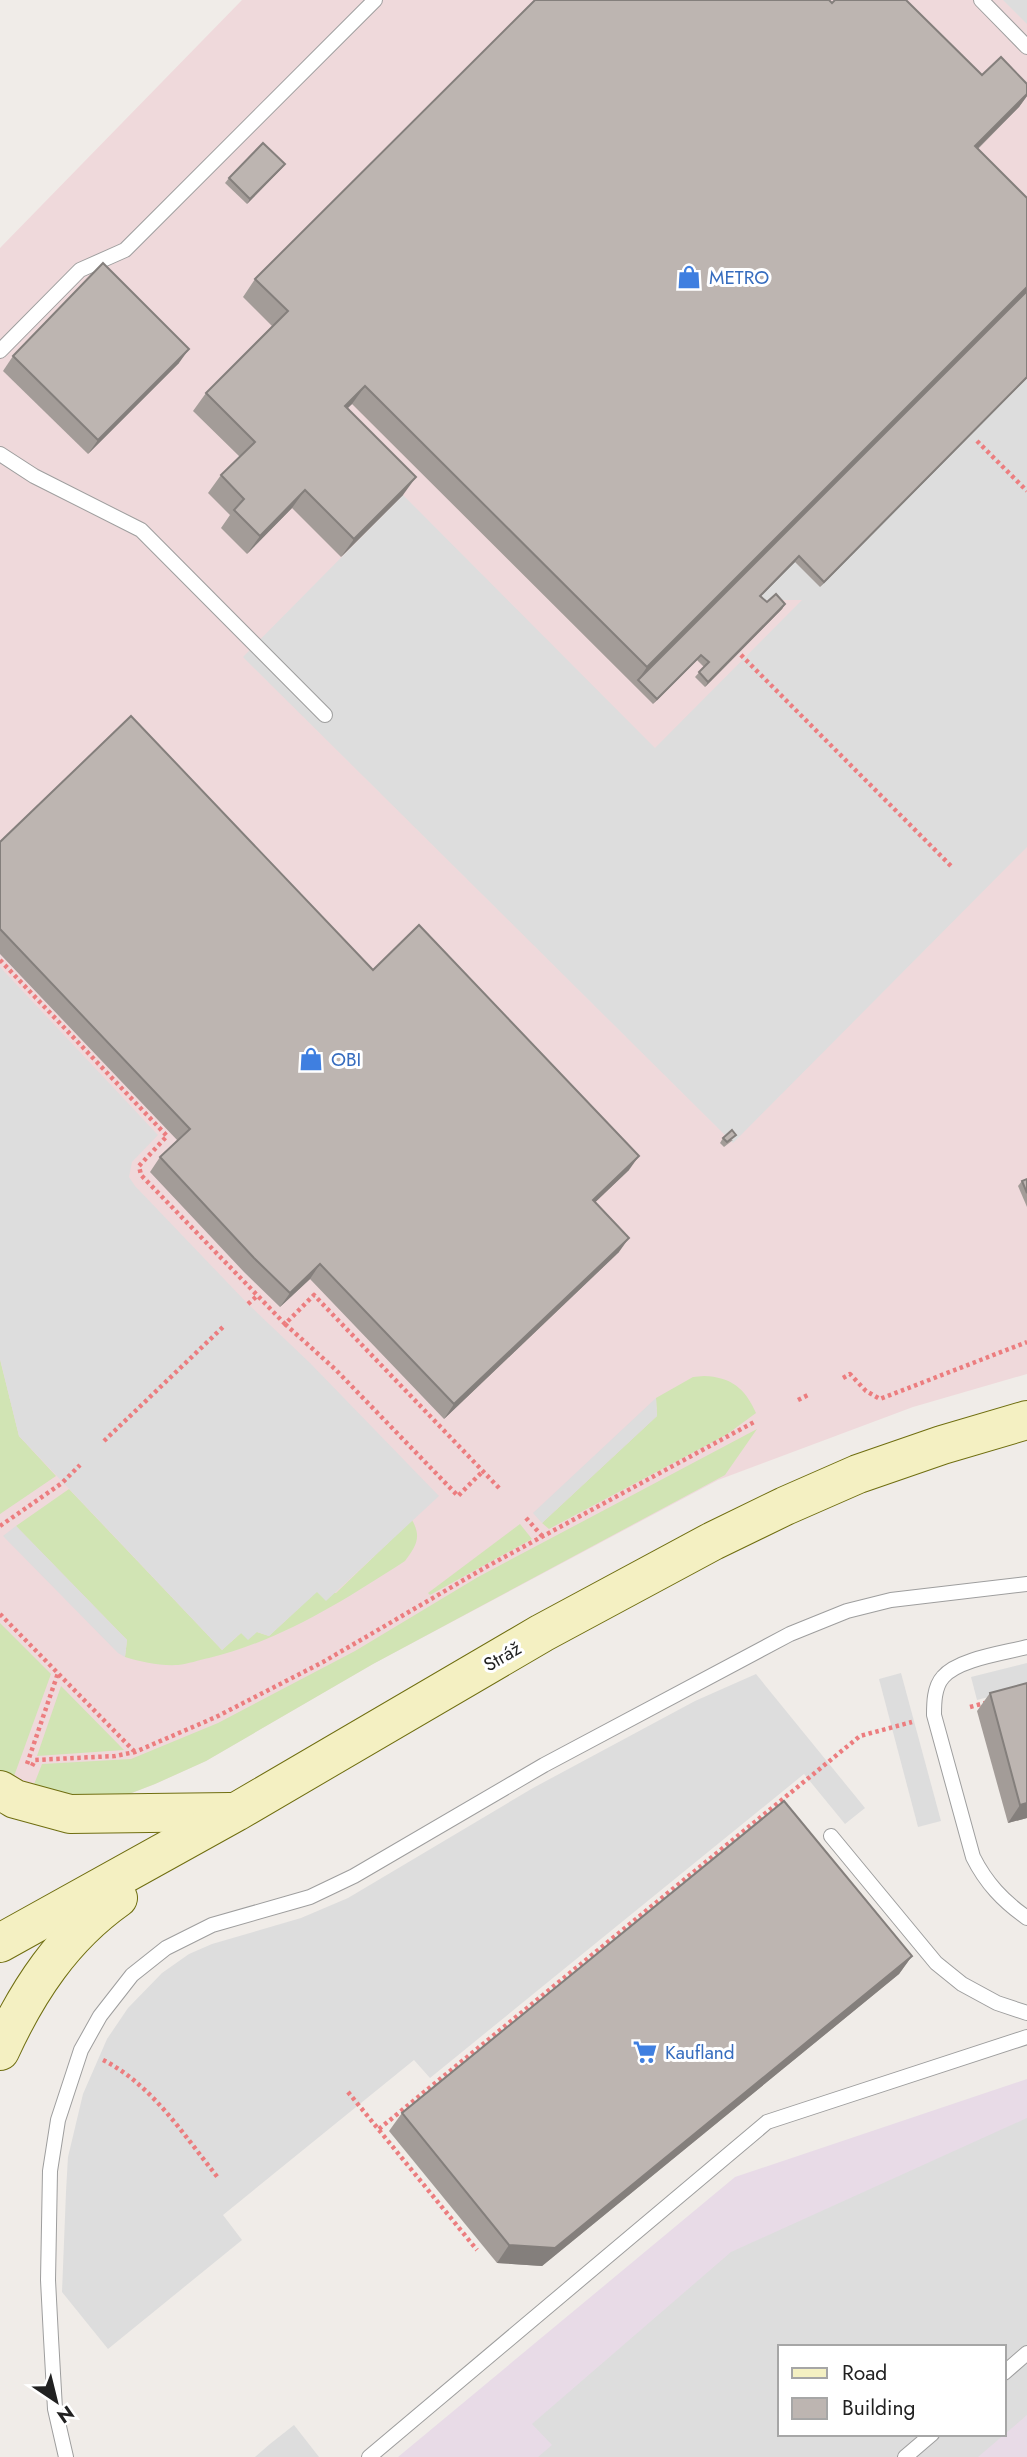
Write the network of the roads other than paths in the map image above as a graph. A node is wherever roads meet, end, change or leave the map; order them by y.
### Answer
1 (375, 0) edge
2 (981, 0) edge
3 (1027, 47) edge
4 (0, 351) edge
5 (0, 454) edge
6 (325, 716) dead end
7 (1027, 1420) edge
8 (1027, 1584) edge
9 (1027, 1647) edge
10 (18, 1777) edge
11 (236, 1812) junction
12 (831, 1836) dead end
13 (1027, 1918) edge
14 (0, 1943) edge
15 (1027, 2013) edge
16 (1027, 2037) edge
17 (0, 2051) edge
18 (1027, 2353) edge
19 (1006, 2370) edge
20 (930, 2436) edge
21 (66, 2457) edge
22 (369, 2457) edge
23 (905, 2457) edge

1 - 4 lane
2 - 3 lane
5 - 6 lane
7 - 11 street, Stráž
8 - 21 lane
9 - 13 lane
10 - 11 street
11 - 14 street, Stráž
11 - 17 street
12 - 15 lane
16 - 22 lane
18 - 19 lane
20 - 23 lane

